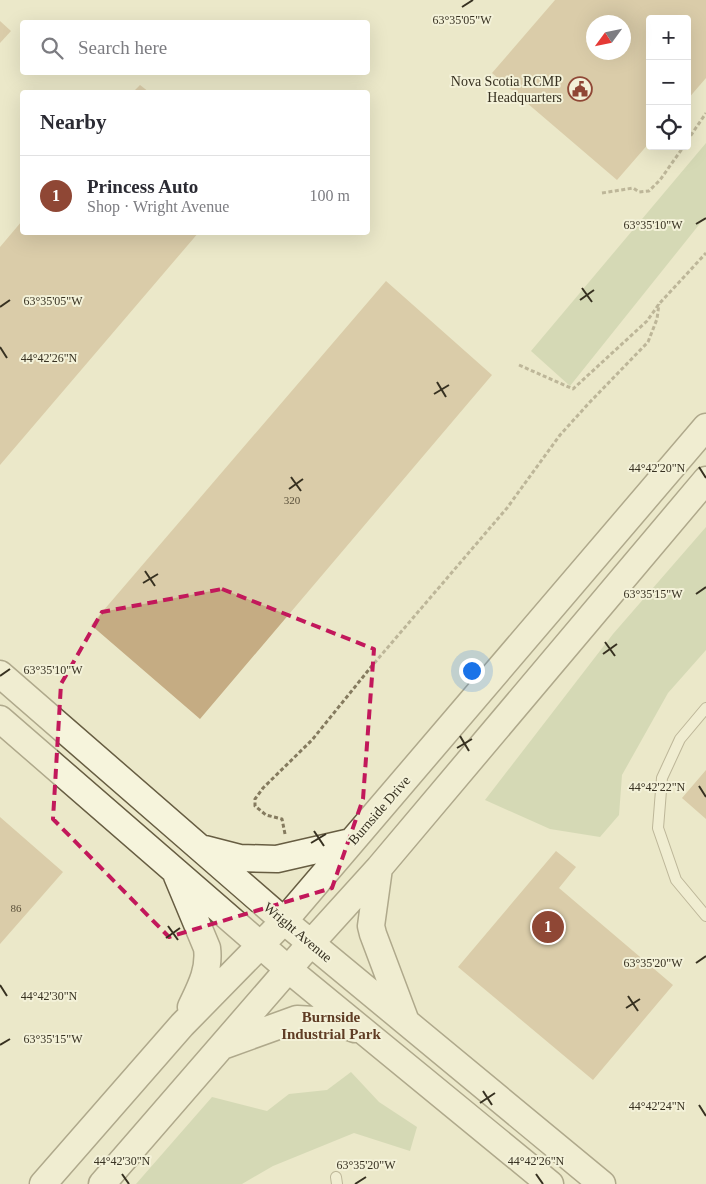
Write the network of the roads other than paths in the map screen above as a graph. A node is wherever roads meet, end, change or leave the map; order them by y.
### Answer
1 (706, 427) edge
2 (706, 480) edge
3 (0, 674) edge
4 (706, 708) edge
5 (0, 719) edge
6 (351, 842) junction
7 (198, 847) junction
8 (379, 868) junction
9 (175, 871) junction
10 (706, 916) edge
11 (284, 920) junction
12 (311, 943) junction
13 (261, 946) junction
14 (288, 969) junction
15 (405, 1020) junction
16 (182, 1025) junction
17 (363, 1031) junction
18 (222, 1046) junction
19 (43, 1184) edge
20 (102, 1184) edge
21 (550, 1184) edge
22 (602, 1184) edge

1 - 6 main road, Burnside Drive
2 - 8 main road
3 - 7 main road, Wright Avenue
4 - 10 lane
5 - 9 main road
6 - 7 main road
6 - 11 main road, Burnside Drive
7 - 11 main road, Wright Avenue
8 - 12 main road
8 - 15 main road
9 - 13 main road
9 - 16 main road
11 - 12 main road, Wright Avenue
11 - 13 main road, Burnside Drive
12 - 14 main road
12 - 15 main road, Wright Avenue
13 - 14 main road
13 - 16 main road, Burnside Drive
14 - 17 main road
14 - 18 main road
15 - 22 main road, Wright Avenue
16 - 19 main road, Burnside Drive
17 - 18 main road
17 - 21 main road
18 - 20 main road

